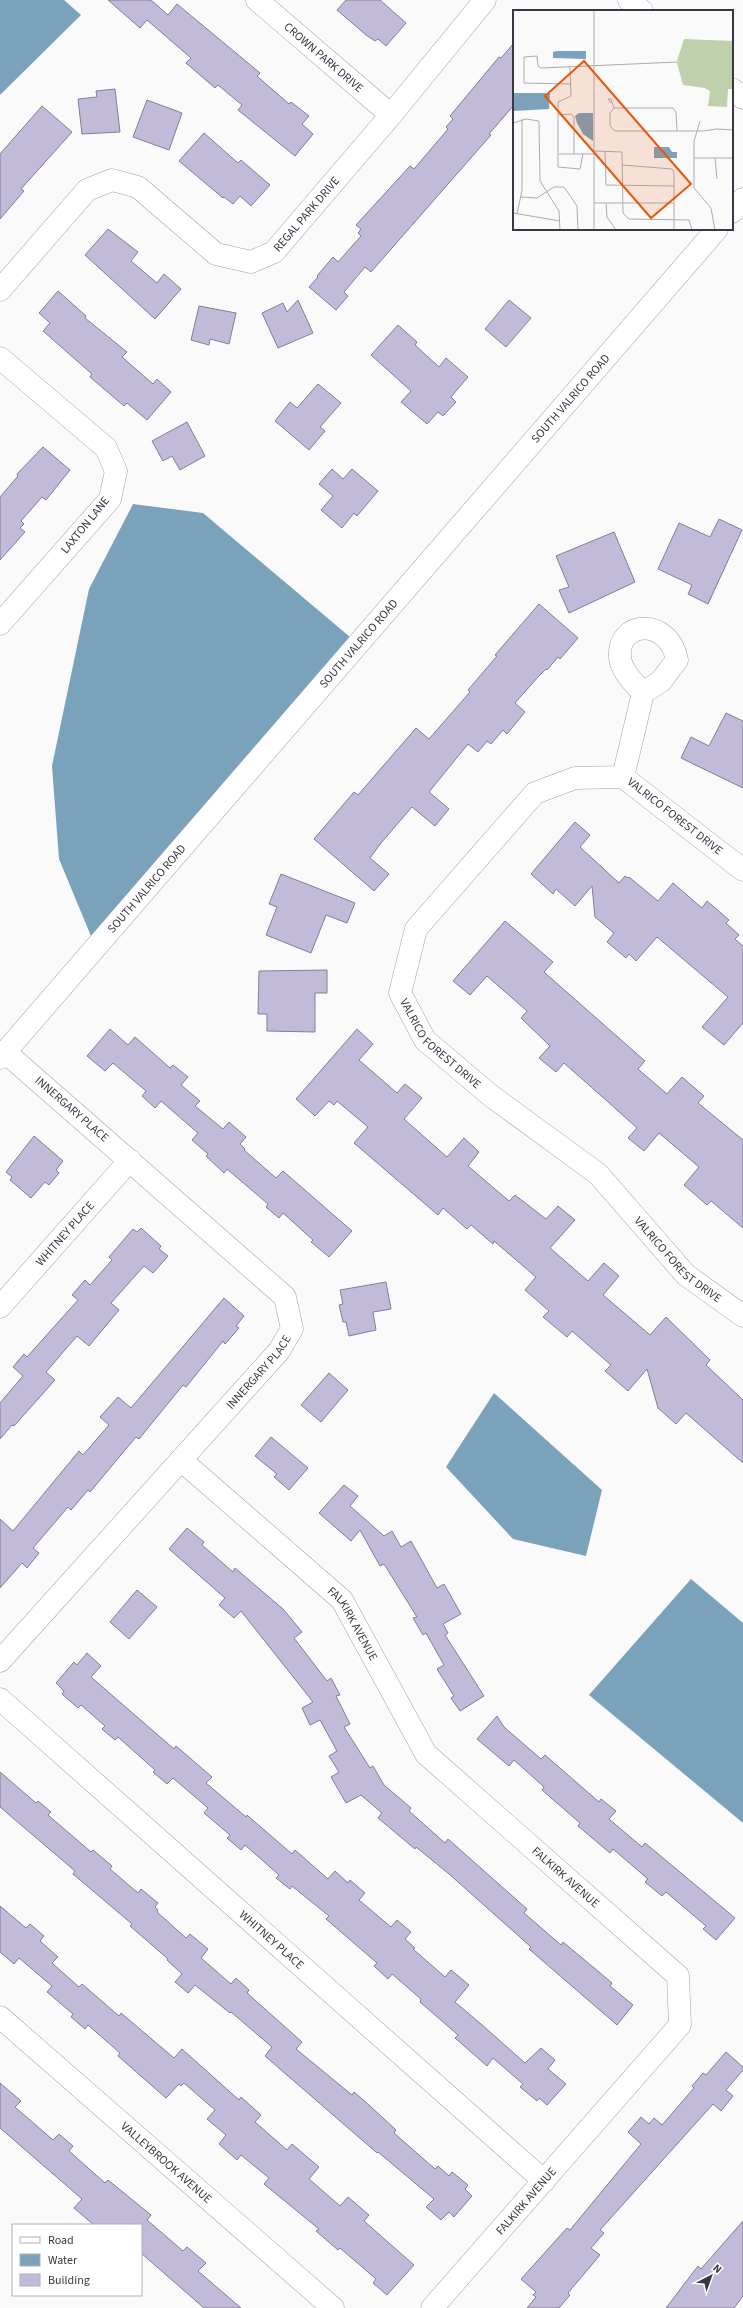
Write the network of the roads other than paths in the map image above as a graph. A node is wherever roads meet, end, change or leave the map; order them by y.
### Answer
1 (257, 0) edge
2 (484, 0) edge
3 (629, 0) edge
4 (641, 10) edge
5 (733, 90) edge
6 (743, 98) edge
7 (391, 115) junction
8 (743, 199) edge
9 (733, 211) edge
10 (716, 230) edge
11 (0, 290) edge
12 (0, 358) edge
13 (0, 624) edge
14 (643, 693) dead end
15 (623, 777) junction
16 (743, 870) edge
17 (2, 1055) edge
18 (130, 1160) junction
19 (0, 1307) edge
20 (743, 1316) edge
21 (181, 1460) junction
22 (0, 1661) edge
23 (0, 1699) edge
24 (0, 2017) edge
25 (544, 2181) junction
26 (333, 2308) edge
27 (432, 2308) edge

1 - 7 street, CROWN PARK DRIVE
2 - 7 street, REGAL PARK DRIVE
3 - 4 street
5 - 6 street
7 - 11 street, REGAL PARK DRIVE
8 - 9 street
10 - 17 street, SOUTH VALRICO ROAD
12 - 13 street, LAXTON LANE
14 - 15 street
15 - 16 street, VALRICO FOREST DRIVE
15 - 20 street, VALRICO FOREST DRIVE
17 - 18 street, INNERGARY PLACE
18 - 19 street, WHITNEY PLACE
18 - 21 street, INNERGARY PLACE
21 - 22 street, INNERGARY PLACE
21 - 25 street, FALKIRK AVENUE
23 - 25 street, WHITNEY PLACE
24 - 26 street, VALLEYBROOK AVENUE
25 - 27 street, FALKIRK AVENUE

